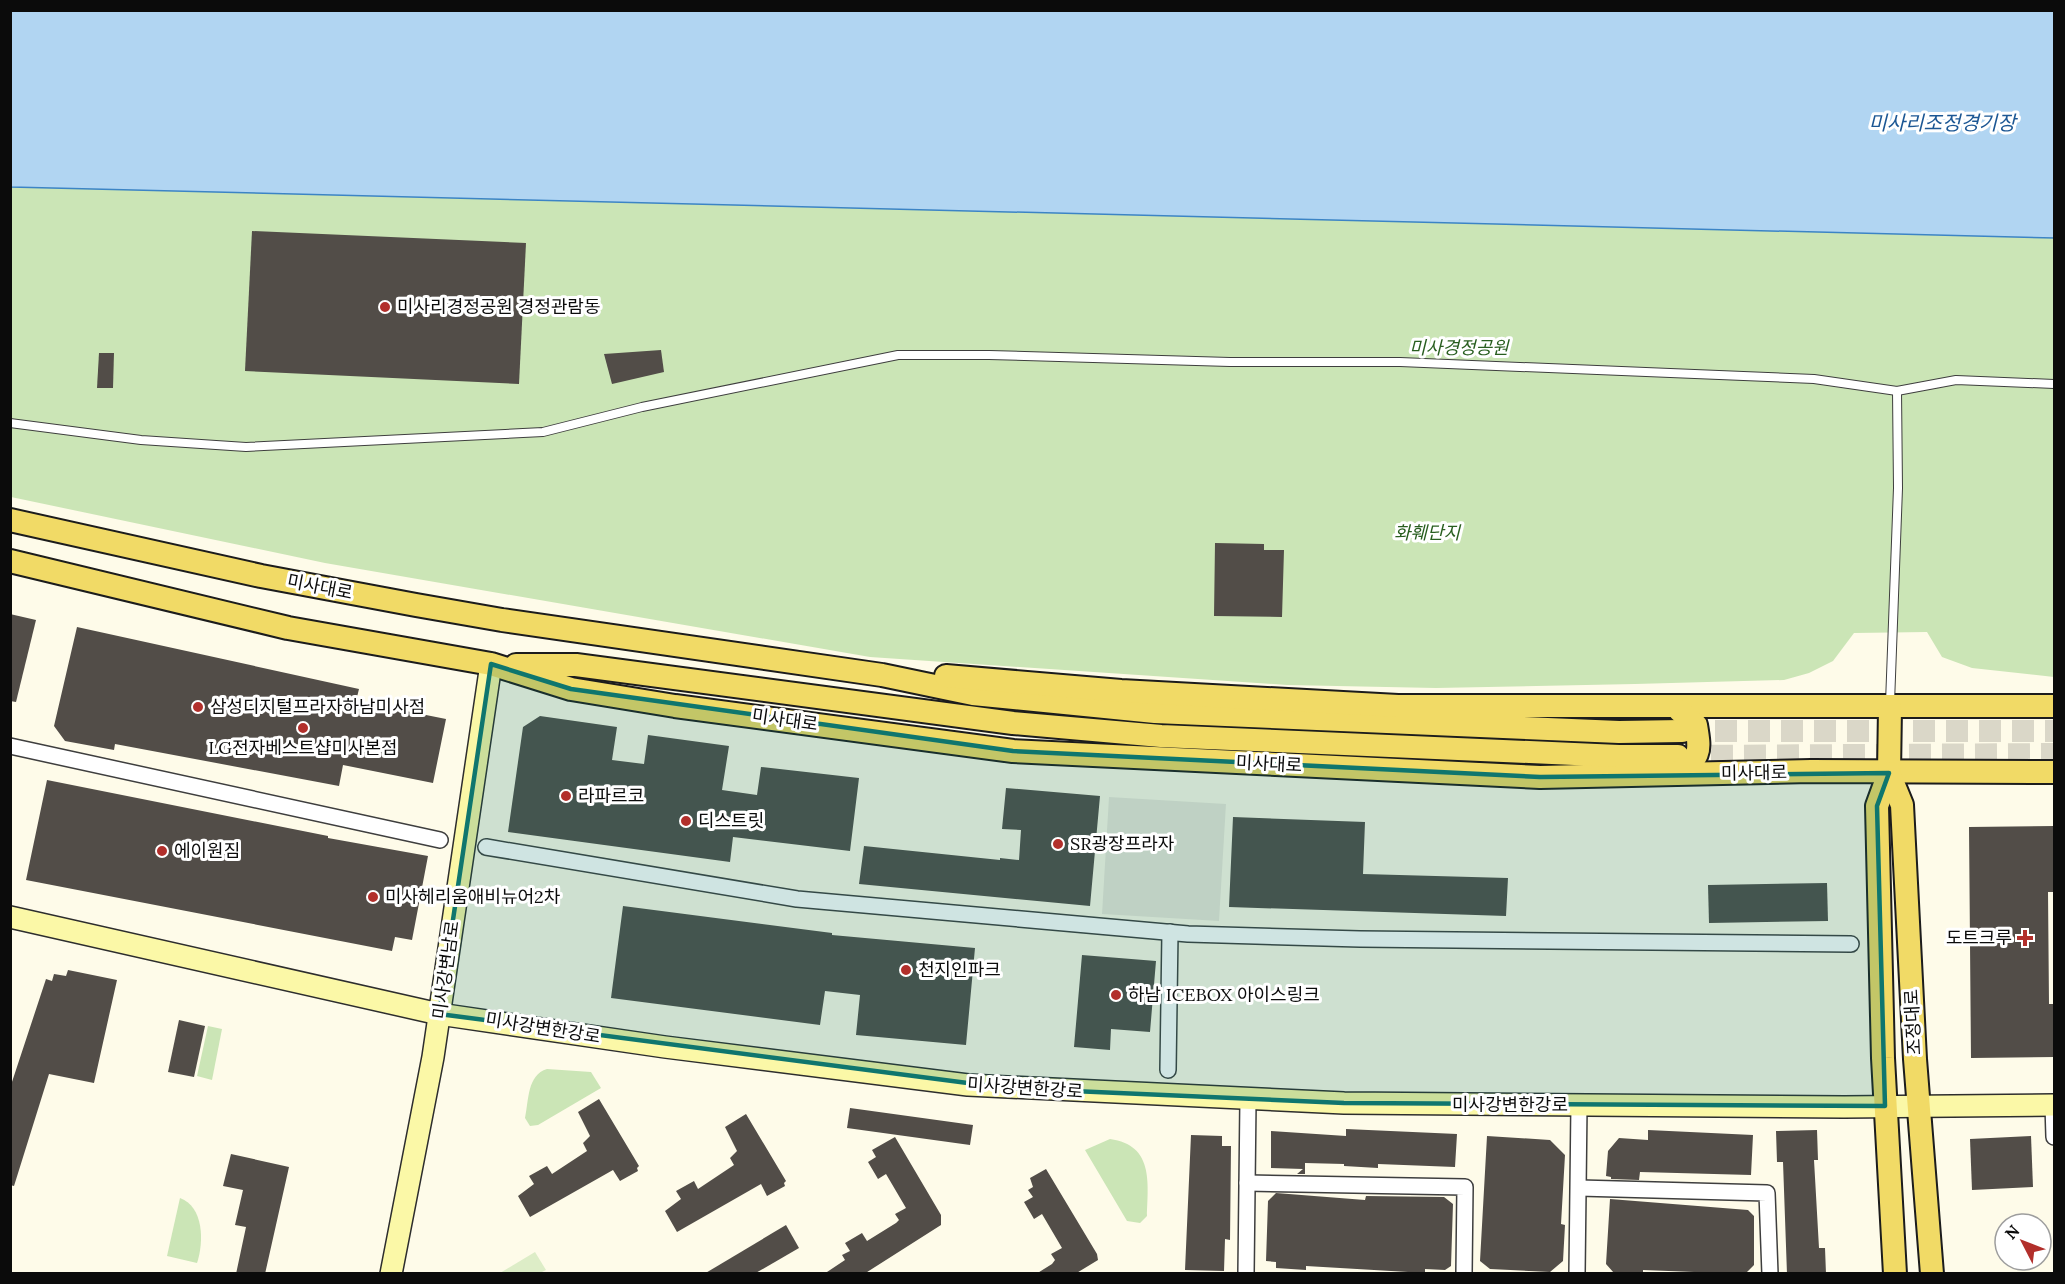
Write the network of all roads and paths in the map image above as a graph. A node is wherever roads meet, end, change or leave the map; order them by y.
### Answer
1 (2055, 384) edge
2 (1897, 391) junction
3 (10, 423) edge
4 (10, 520) edge
5 (10, 561) edge
6 (491, 664) junction
7 (882, 675) junction
8 (1665, 705) junction
9 (2055, 706) edge
10 (1890, 708) junction
11 (1682, 730) tunnel mouth
12 (10, 746) edge
13 (1677, 765) junction
14 (2055, 772) edge
15 (1889, 773) junction
16 (440, 840) dead end
17 (486, 847) dead end
18 (10, 917) edge
19 (1170, 932) junction
20 (1851, 944) dead end
21 (439, 1014) junction
22 (1168, 1070) dead end
23 (1248, 1100) junction
24 (1579, 1105) junction
25 (2054, 1105) edge
26 (1885, 1106) junction
27 (1918, 1106) junction
28 (2055, 1137) edge
29 (1247, 1183) junction
30 (1579, 1188) junction
31 (391, 1274) edge
32 (1246, 1274) edge
33 (1464, 1274) edge
34 (1577, 1274) edge
35 (1770, 1274) edge
36 (1895, 1274) edge
37 (1932, 1274) edge

1 - 2 lane
2 - 3 lane
2 - 10 lane
4 - 7 main road, 미사대로
5 - 6 main road, 미사대로
6 - 13 main road, 미사대로
6 - 21 street, 미사강변남로
7 - 8 main road, 미사대로
7 - 11 main road, 미사대로
8 - 10 main road, 미사대로
8 - 13 main road
9 - 10 main road, 미사대로
10 - 15 main road, 조정대로
12 - 16 street
13 - 15 main road, 미사대로
14 - 15 main road, 미사대로
15 - 26 main road, 조정대로
15 - 27 main road, 조정대로
17 - 19 street
18 - 21 street, 미사강변한강로
19 - 20 street
19 - 22 street
21 - 23 street, 미사강변한강로
21 - 31 street, 미사강변남로
23 - 24 street, 미사강변한강로
23 - 29 street
24 - 26 street, 미사강변한강로
24 - 30 street
25 - 27 street, 미사강변한강로
25 - 28 street
26 - 27 street, 미사강변한강로
26 - 36 main road, 조정대로
27 - 37 main road, 조정대로
29 - 32 street
29 - 33 street
30 - 34 street
30 - 35 street

